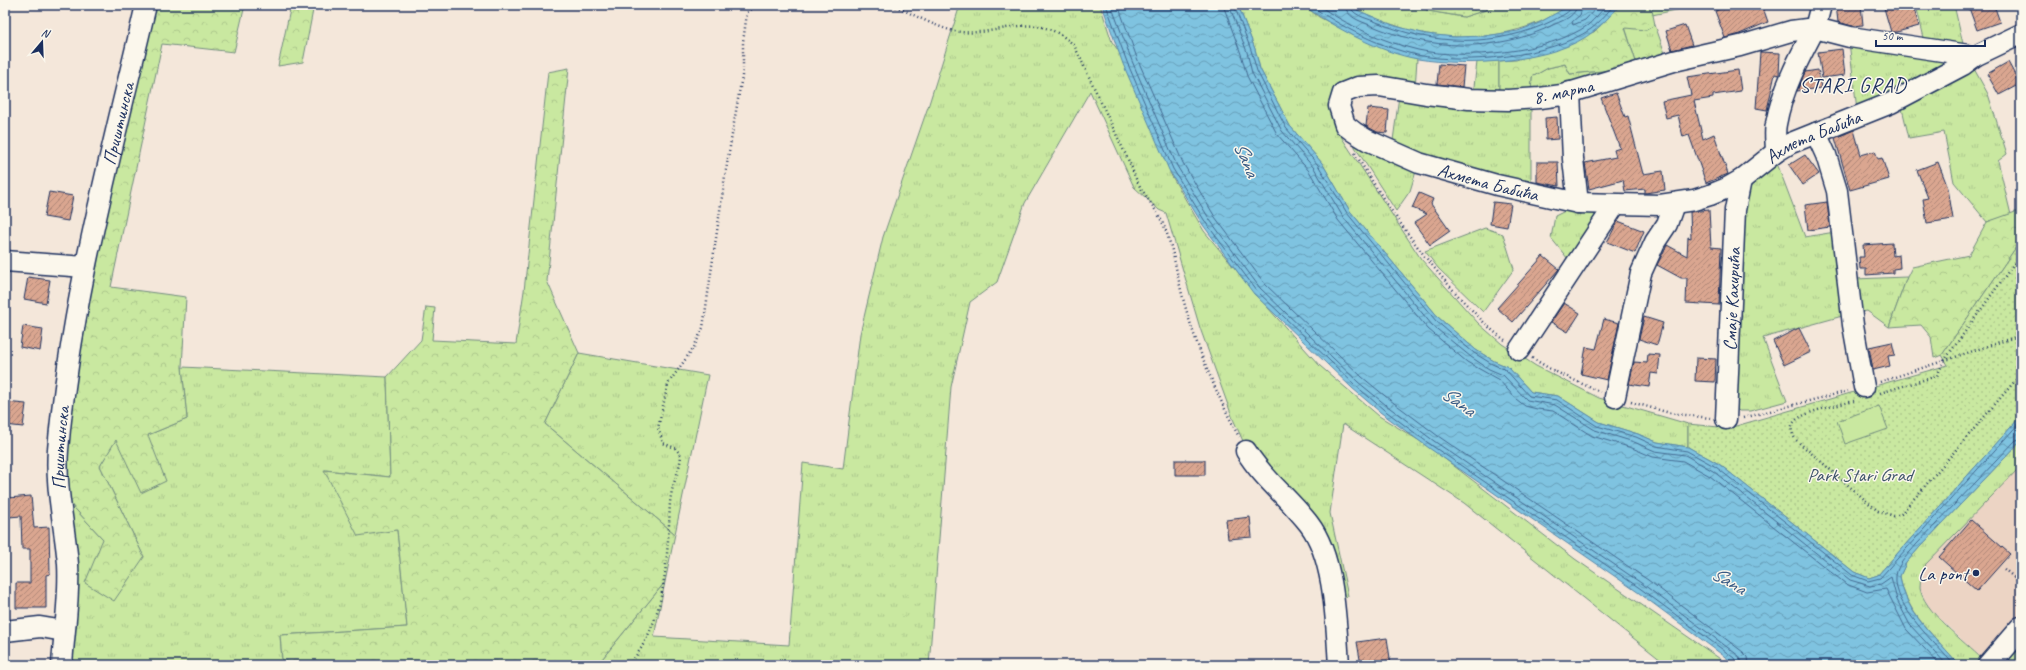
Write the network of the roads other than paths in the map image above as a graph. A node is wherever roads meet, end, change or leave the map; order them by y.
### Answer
1 (146, 5) edge
2 (1821, 5) edge
3 (1815, 28) junction
4 (2021, 34) edge
5 (1975, 56) junction
6 (1570, 92) junction
7 (1816, 133) junction
8 (1367, 140) joint
9 (1776, 152) junction
10 (1741, 180) junction
11 (1578, 203) junction
12 (1674, 204) junction
13 (1615, 205) junction
14 (5, 261) edge
15 (85, 267) junction
16 (1519, 350) dead end
17 (1866, 393) road end
18 (1615, 397) dead end
19 (1726, 419) dead end
20 (1246, 451) road end
21 (2021, 628) edge
22 (5, 631) edge
23 (64, 631) junction
24 (1992, 662) edge
25 (62, 665) edge
26 (1339, 665) edge

1 - 15 street, Приштинска
2 - 3 street
3 - 5 street
3 - 6 street, 8. марта
3 - 9 street
4 - 5 street, Ахмета Бабића
5 - 7 street, Ахмета Бабића
6 - 8 street, 8. марта
6 - 11 street
7 - 9 street, Ахмета Бабића
7 - 17 street
8 - 11 street, Ахмета Бабића
9 - 10 street, Ахмета Бабића
10 - 12 street, Ахмета Бабића
10 - 19 street, Смaје Кахирића
11 - 13 street, Ахмета Бабића
12 - 13 street, Ахмета Бабића
12 - 18 street
13 - 16 street
14 - 15 street
15 - 23 street, Приштинска
20 - 26 street
21 - 24 main road
22 - 23 street
23 - 25 street, Приштинска

